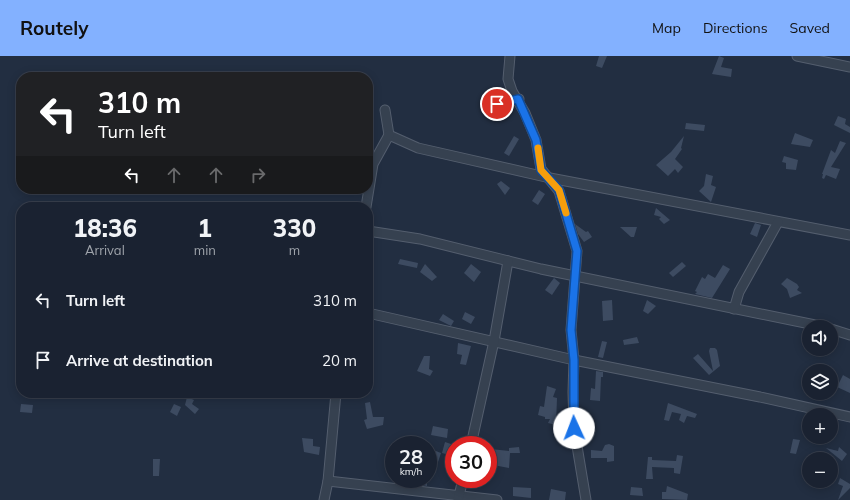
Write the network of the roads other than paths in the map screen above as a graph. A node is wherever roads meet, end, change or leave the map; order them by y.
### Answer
1 (510, 56) edge
2 (797, 56) edge
3 (850, 67) edge
4 (518, 99) junction
5 (487, 109) dead end
6 (385, 110) dead end
7 (389, 135) junction
8 (373, 164) edge
9 (550, 178) junction
10 (778, 222) junction
11 (373, 232) edge
12 (850, 235) edge
13 (508, 261) junction
14 (576, 277) junction
15 (734, 309) junction
16 (373, 314) edge
17 (802, 322) edge
18 (838, 331) edge
19 (850, 335) edge
20 (494, 342) junction
21 (574, 360) junction
22 (336, 398) edge
23 (850, 417) edge
24 (473, 436) edge
25 (328, 481) junction
26 (461, 488) edge
27 (458, 498) edge
28 (324, 500) edge
29 (497, 500) edge
30 (586, 500) edge

1 - 4 street
2 - 3 street
4 - 5 street
4 - 9 street
6 - 7 street
7 - 8 street
7 - 9 street
9 - 10 street
9 - 14 street
10 - 12 street
10 - 15 street
11 - 13 street
13 - 14 street
13 - 20 street
14 - 15 street
14 - 21 street
15 - 17 street
16 - 20 street
18 - 19 street
20 - 21 street
20 - 24 street
21 - 23 street
21 - 30 street
22 - 25 street
25 - 27 street
25 - 28 street
26 - 27 street
27 - 29 street

